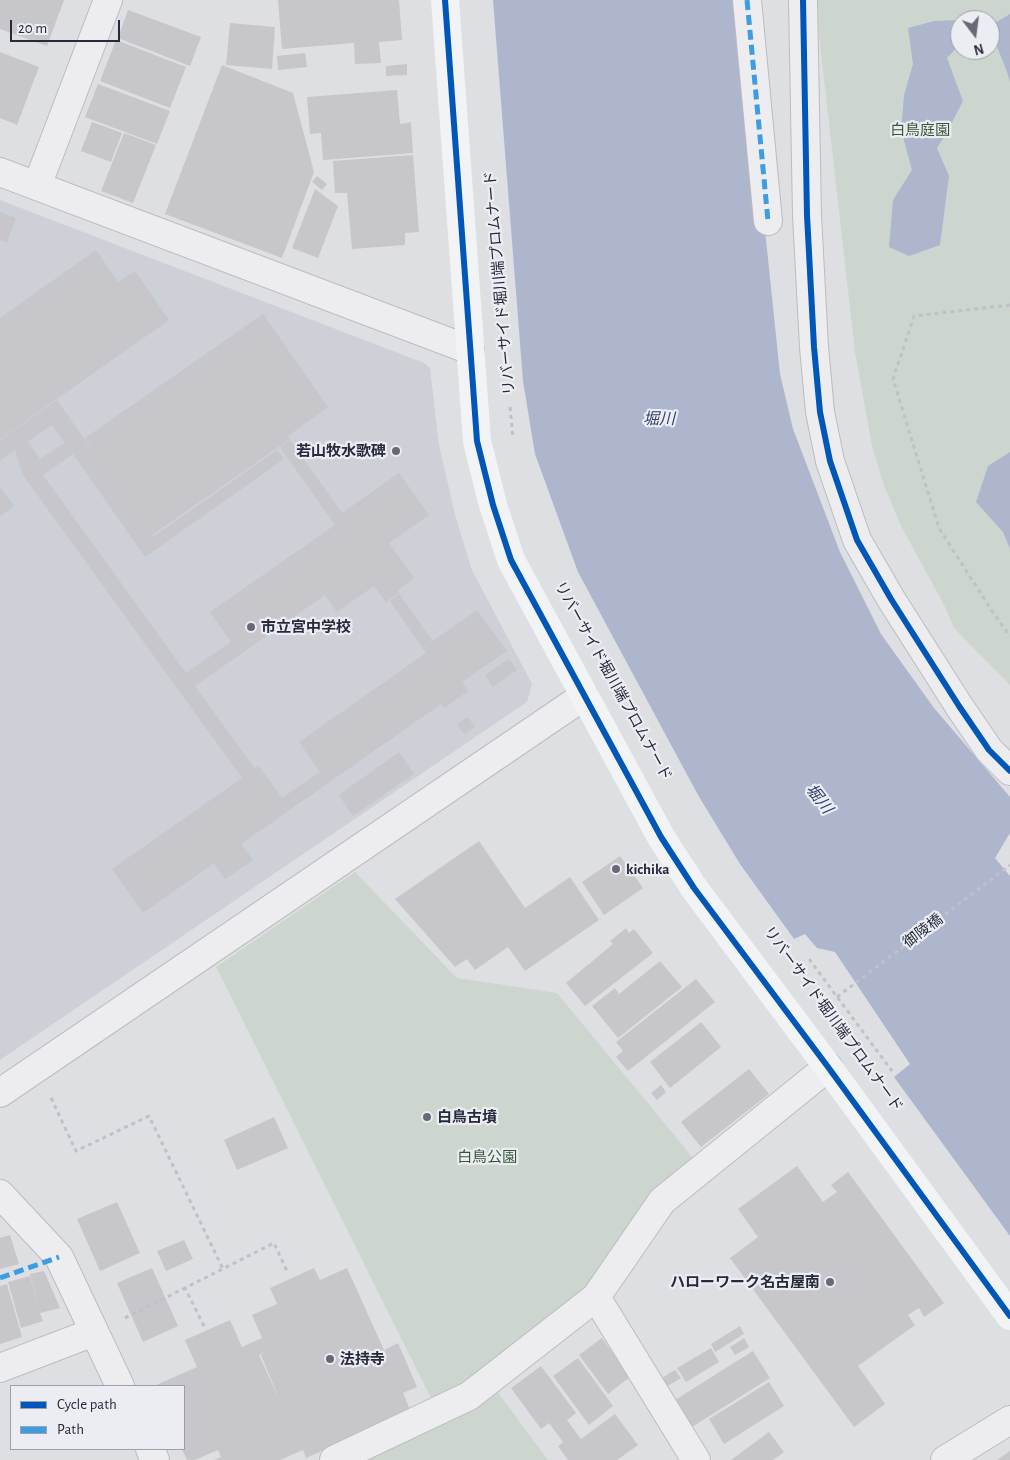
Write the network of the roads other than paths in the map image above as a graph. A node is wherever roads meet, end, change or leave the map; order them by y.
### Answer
1 (108, 0) edge
2 (444, 0) edge
3 (747, 0) edge
4 (803, 0) edge
5 (0, 172) edge
6 (37, 186) junction
7 (768, 221) dead end
8 (470, 350) junction
9 (584, 696) junction
10 (1010, 771) edge
11 (828, 1067) junction
12 (0, 1093) edge
13 (0, 1194) edge
14 (596, 1297) junction
15 (1010, 1316) edge
16 (106, 1327) junction
17 (0, 1368) edge
18 (120, 1385) edge
19 (1010, 1420) edge
20 (334, 1460) edge
21 (696, 1460) edge
22 (945, 1460) edge

1 - 6 street
2 - 8 street
3 - 7 street
4 - 10 street
5 - 6 street
6 - 8 street
8 - 9 street
9 - 11 street
9 - 12 street
11 - 14 street
11 - 15 street
13 - 16 street
14 - 20 street
14 - 21 street
16 - 17 street
16 - 18 street
19 - 22 street

